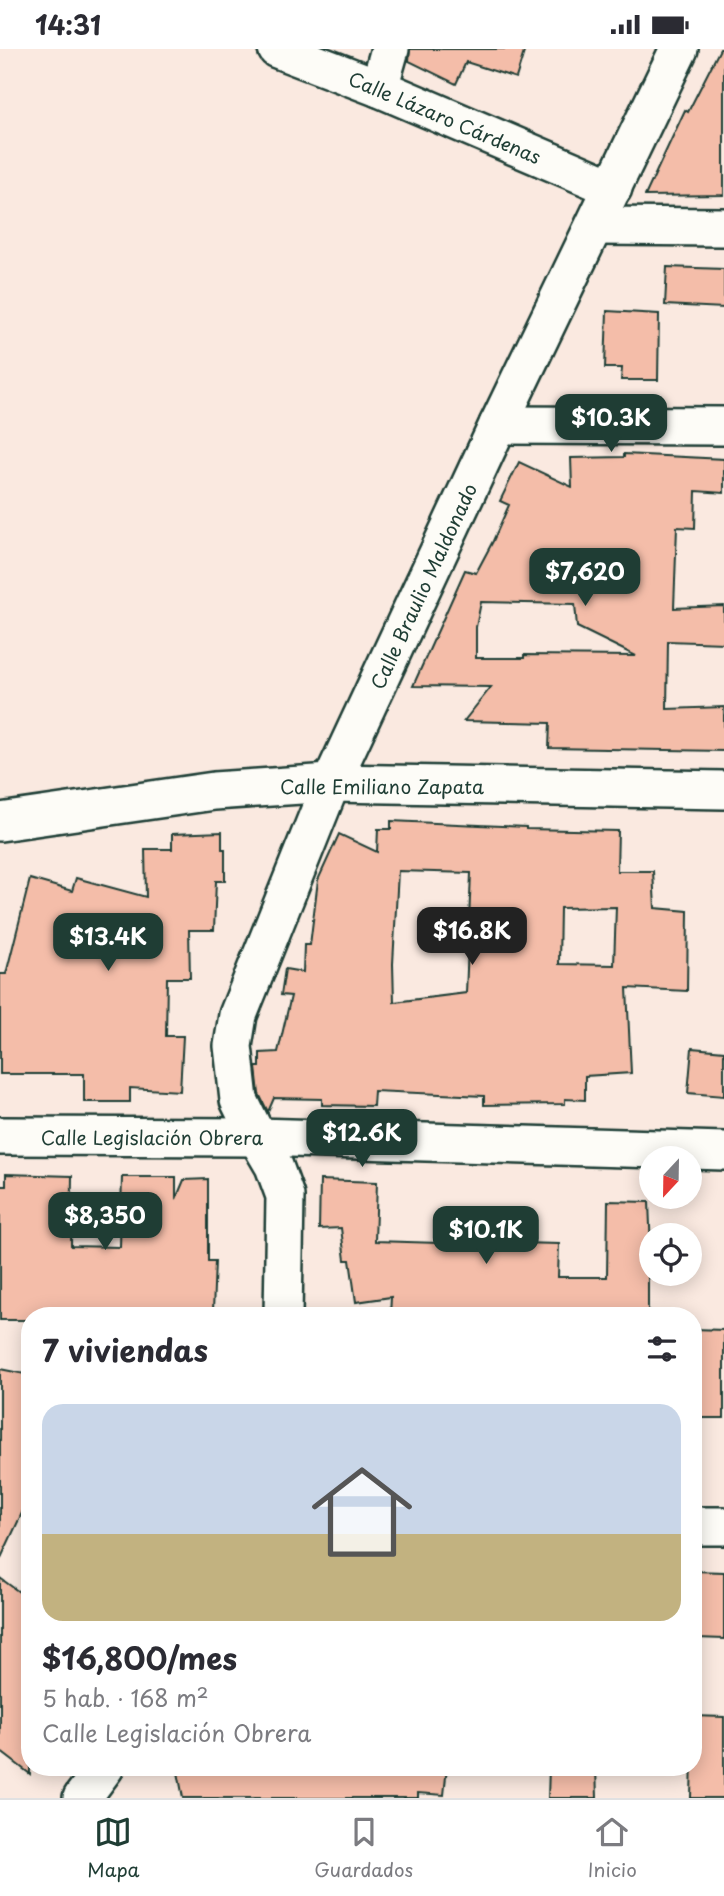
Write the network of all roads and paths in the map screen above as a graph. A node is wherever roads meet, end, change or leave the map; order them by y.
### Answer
1 (277, 49) edge
2 (390, 49) edge
3 (679, 49) edge
4 (379, 88) junction
5 (613, 187) junction
6 (595, 226) junction
7 (724, 227) edge
8 (498, 425) junction
9 (724, 426) edge
10 (331, 783) junction
11 (724, 790) edge
12 (0, 822) edge
13 (0, 1136) edge
14 (257, 1137) junction
15 (724, 1151) edge
16 (284, 1307) edge
17 (702, 1526) edge
18 (724, 1526) edge
19 (98, 1776) edge
20 (82, 1798) edge

1 - 4 street, Calle Lázaro Cárdenas
2 - 4 street
3 - 5 street, Calle Braulio Maldonado
4 - 5 street, Calle Lázaro Cárdenas
5 - 6 street, Calle Braulio Maldonado
6 - 7 street
6 - 8 street, Calle Braulio Maldonado
8 - 9 street
8 - 10 street, Calle Braulio Maldonado
10 - 11 street, Calle Emiliano Zapata
10 - 12 street, Calle Emiliano Zapata
10 - 14 street, Calle Braulio Maldonado
13 - 14 street, Calle Legislación Obrera
14 - 15 street, Calle Legislación Obrera
14 - 16 street, Calle Braulio Maldonado
17 - 18 street
19 - 20 street

